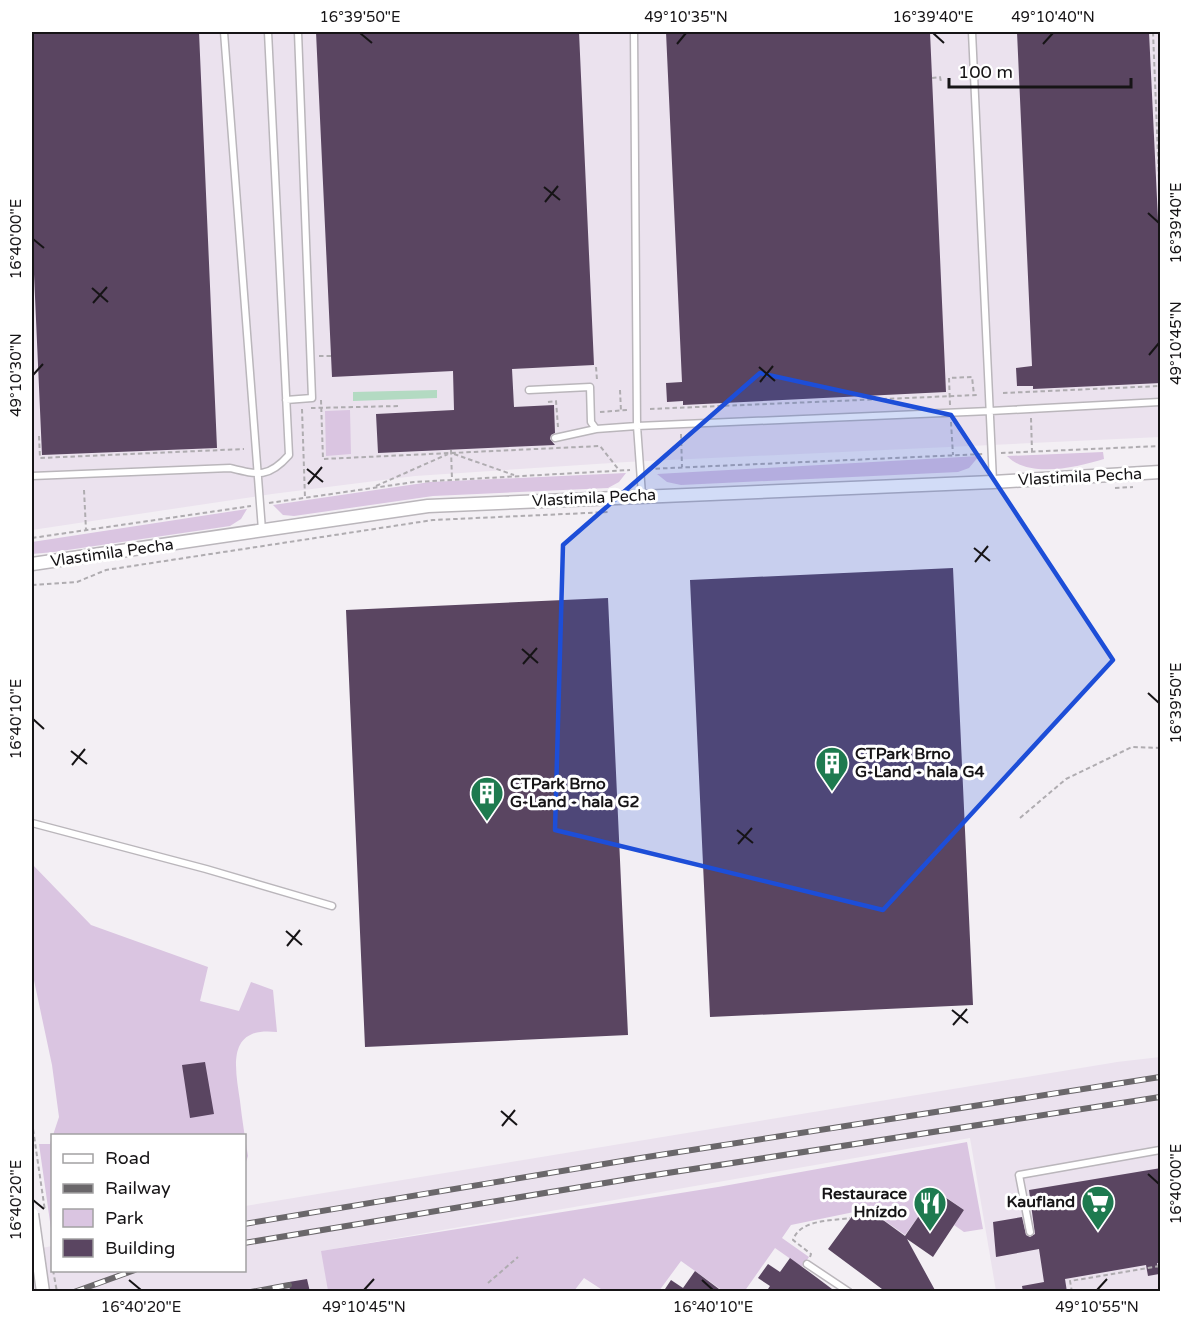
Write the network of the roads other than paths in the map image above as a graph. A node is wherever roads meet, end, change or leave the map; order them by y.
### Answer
1 (224, 32) edge
2 (268, 32) edge
3 (298, 32) edge
4 (634, 32) edge
5 (972, 32) edge
6 (529, 390) dead end
7 (286, 400) junction
8 (1161, 402) edge
9 (990, 411) junction
10 (637, 426) junction
11 (596, 429) junction
12 (556, 438) road end
13 (1161, 472) edge
14 (258, 475) junction
15 (32, 476) edge
16 (993, 482) junction
17 (642, 495) junction
18 (262, 530) junction
19 (32, 564) edge
20 (32, 823) edge
21 (332, 906) dead end
22 (1161, 1150) edge
23 (32, 1214) edge
24 (1030, 1232) dead end
25 (807, 1264) road end
26 (43, 1292) edge
27 (849, 1292) edge

1 - 14 lane
2 - 7 lane
3 - 7 lane
4 - 10 lane
5 - 9 lane
6 - 11 lane
7 - 14 lane
8 - 9 lane
9 - 10 lane
9 - 16 lane
10 - 11 lane
10 - 17 lane
11 - 12 lane
13 - 16 street, Vlastimila Pecha
14 - 15 lane
14 - 18 lane
16 - 17 street, Vlastimila Pecha
17 - 18 street, Vlastimila Pecha
18 - 19 street, Vlastimila Pecha
20 - 21 lane
22 - 24 lane
23 - 26 street, bridge
25 - 27 lane

